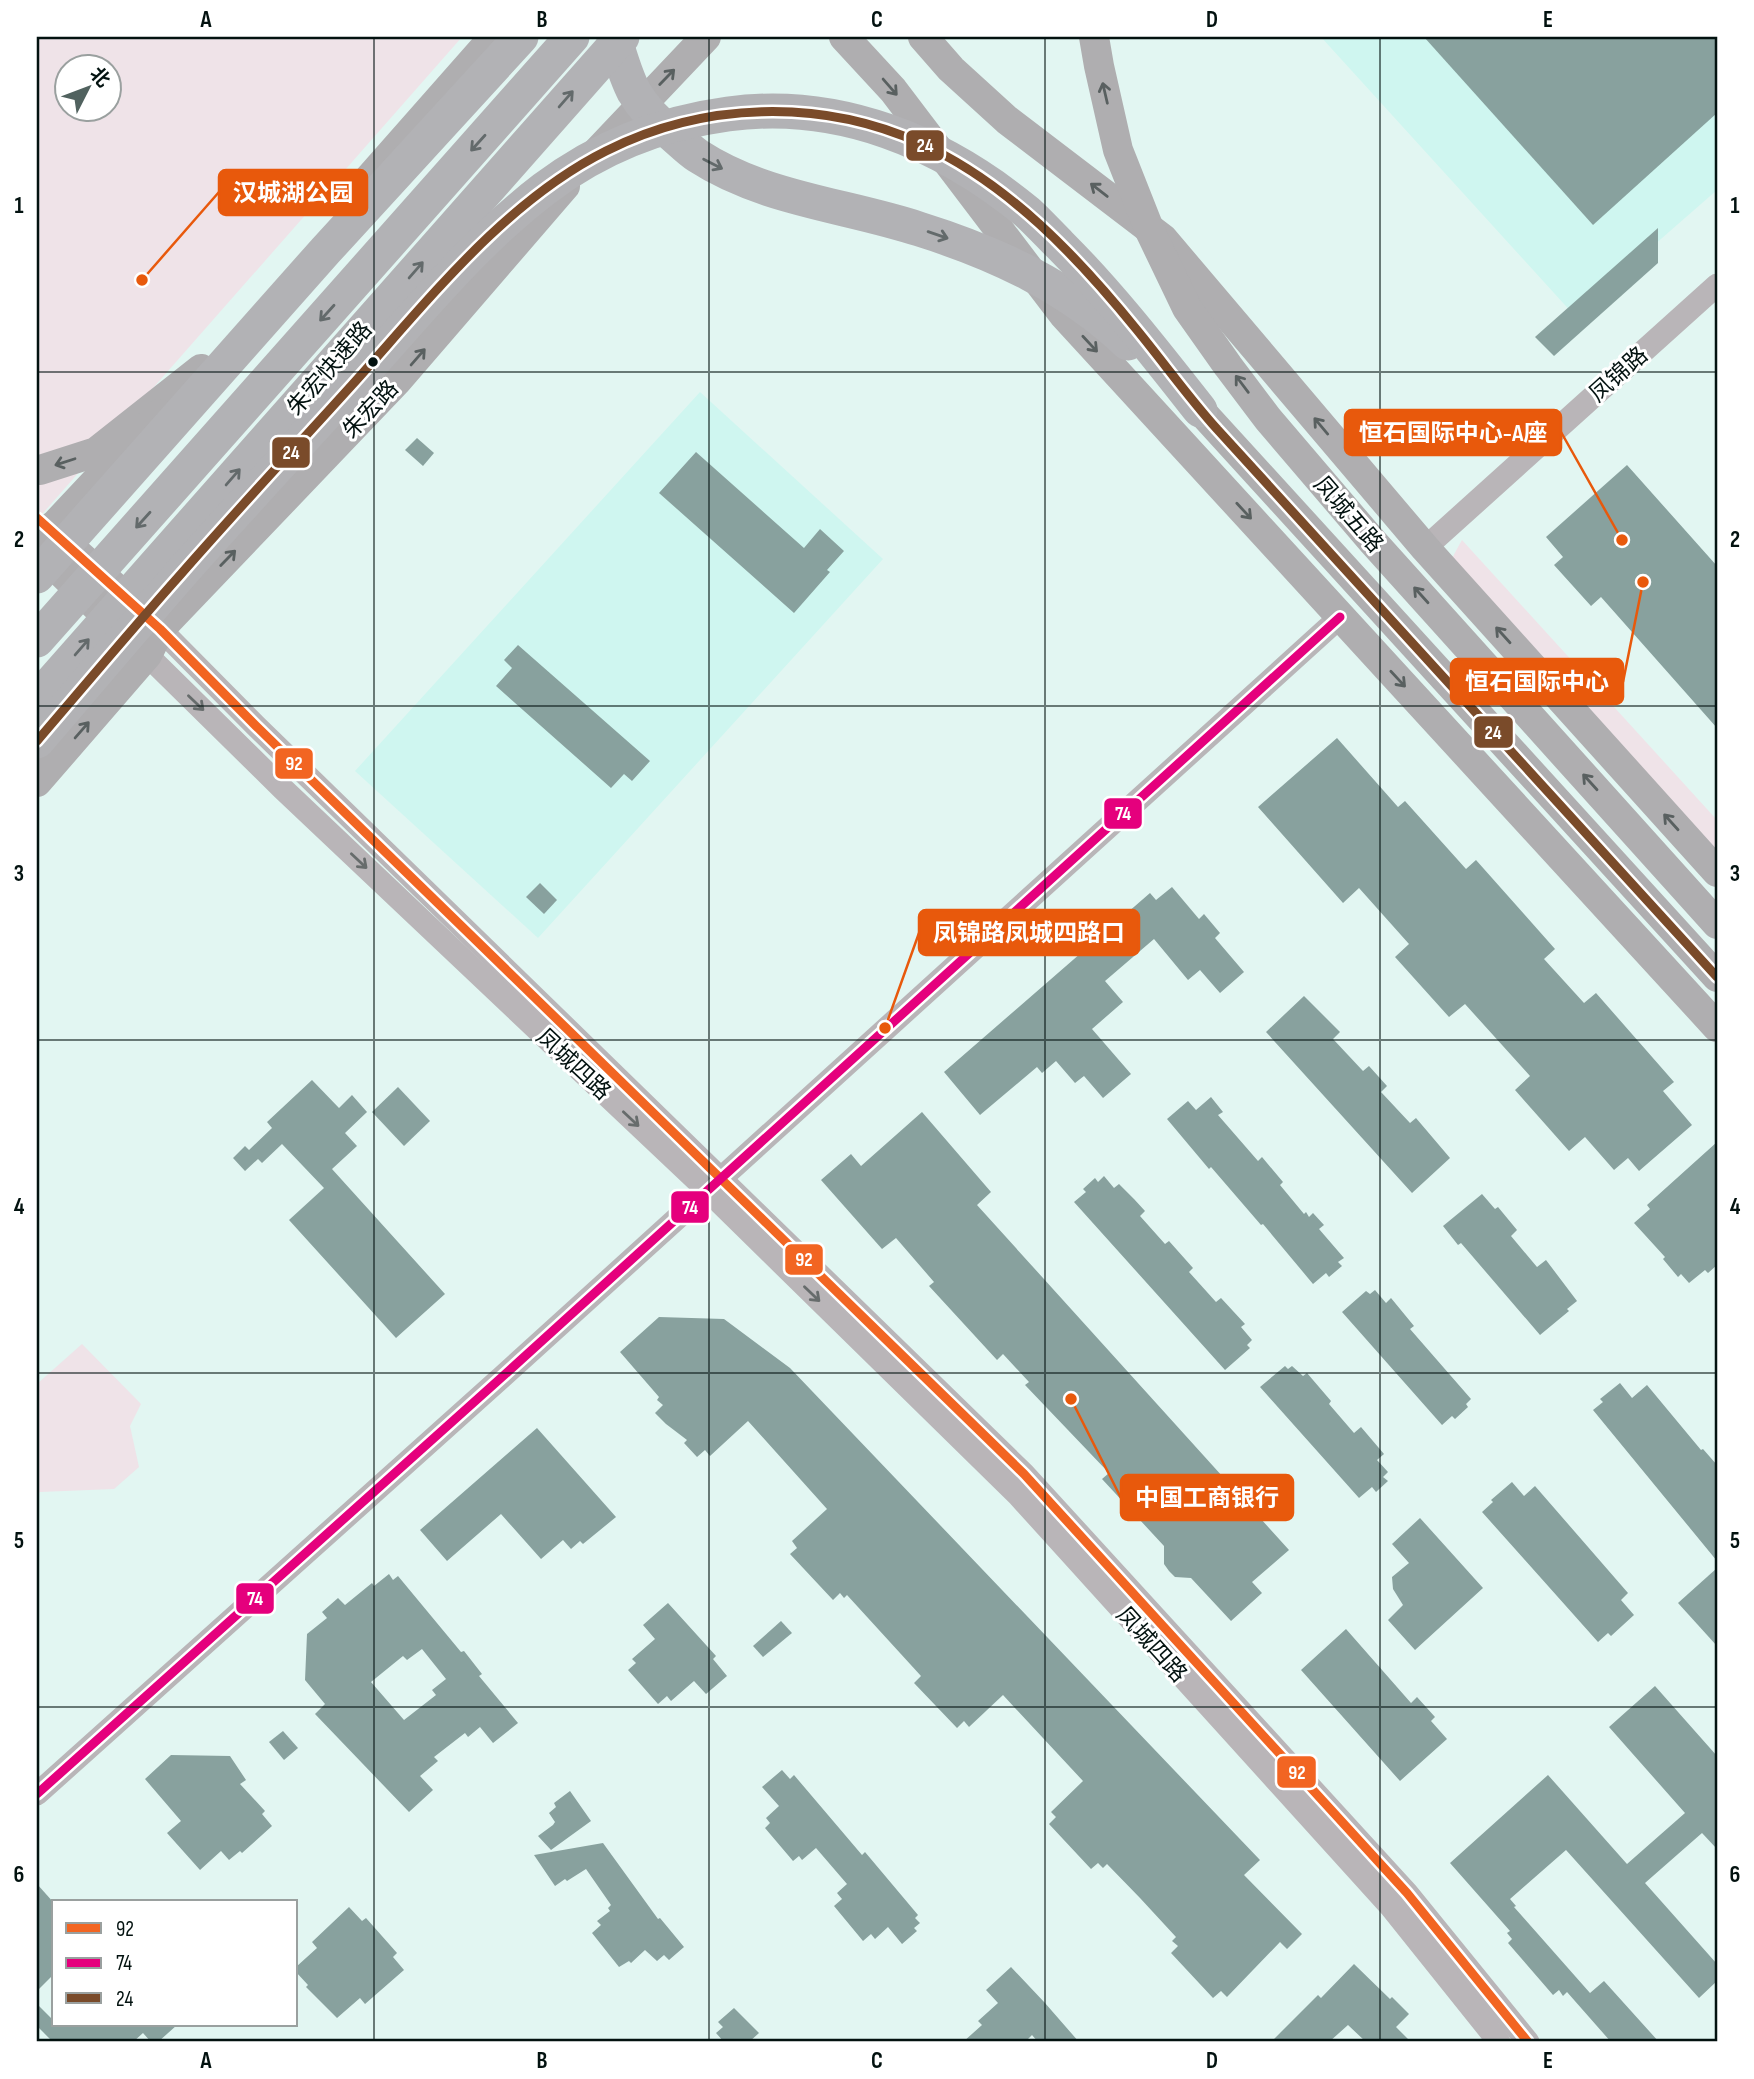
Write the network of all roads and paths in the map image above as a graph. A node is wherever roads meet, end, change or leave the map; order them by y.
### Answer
1 (494, 37) edge
2 (521, 37) edge
3 (572, 37) edge
4 (614, 37) edge
5 (621, 37) edge
6 (706, 37) edge
7 (844, 37) edge
8 (923, 37) edge
9 (1094, 37) edge
10 (1717, 285) edge
11 (201, 369) junction
12 (1200, 410) junction
13 (37, 470) edge
14 (40, 535) edge
15 (1425, 548) junction
16 (37, 576) edge
17 (1340, 617) junction
18 (160, 629) junction
19 (37, 640) edge
20 (147, 655) junction
21 (37, 699) edge
22 (37, 741) edge
23 (37, 782) edge
24 (1717, 873) edge
25 (1717, 924) edge
26 (1717, 977) edge
27 (1717, 1027) edge
28 (714, 1184) junction
29 (37, 1794) edge
30 (1499, 2042) edge
31 (1528, 2042) edge

1 - 11 main road
2 - 16 highway, bridge
3 -> 19 highway, 朱宏快速路, bridge
4 -> 12 highway, bridge
21 -> 5 highway, 朱宏快速路, bridge
18 -> 6 main road, 朱宏路
7 -> 17 main road
15 -> 8 main road
25 -> 9 main road, 凤城五路, bridge
10 - 15 street, 凤锦路
11 -> 13 main road
11 - 14 main road
12 - 22 highway, bridge
12 - 26 main road, 凤城五路
14 - 18 main road
14 - 20 main road
24 -> 15 main road
17 -> 27 main road
17 - 28 street
18 - 20 main road, 朱宏路
18 - 28 street, 凤城四路
23 -> 20 main road, 朱宏路
20 -> 28 street, 凤城四路
28 - 29 street
28 -> 30 street, 凤城四路
28 - 31 street, 凤城四路

